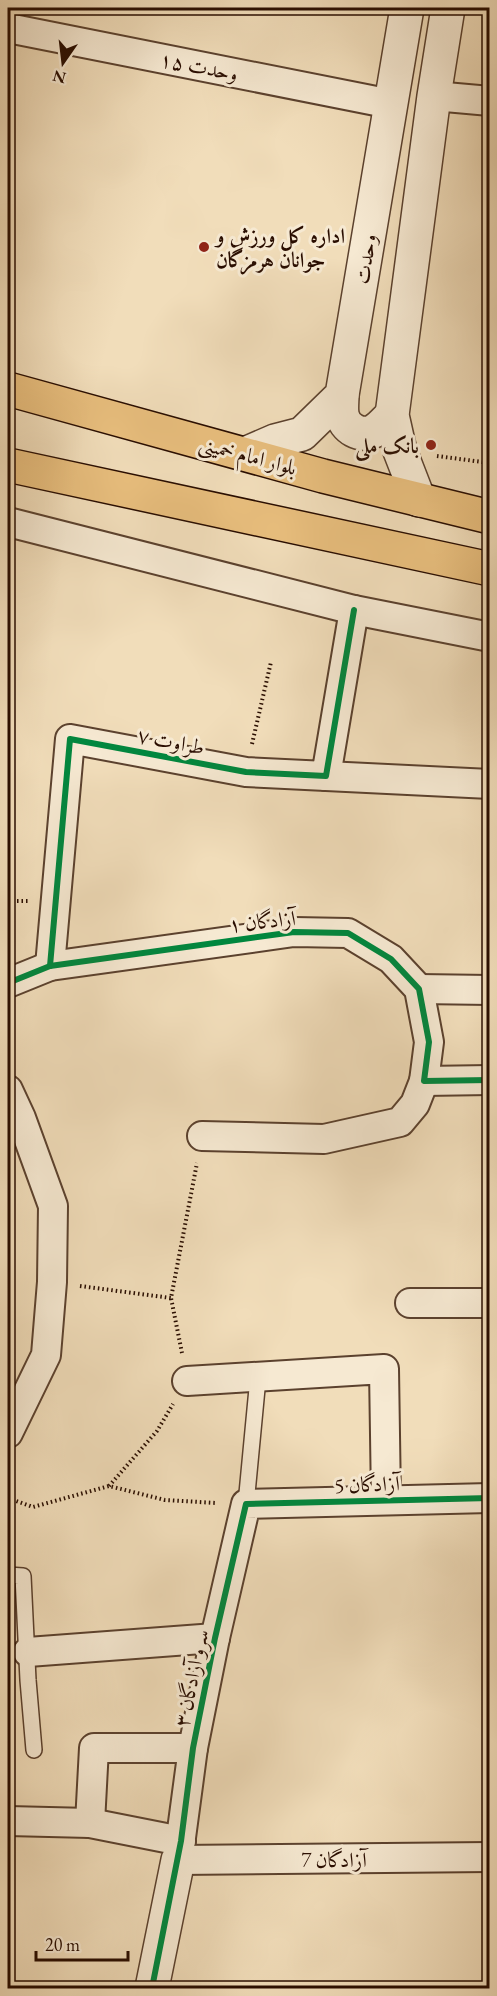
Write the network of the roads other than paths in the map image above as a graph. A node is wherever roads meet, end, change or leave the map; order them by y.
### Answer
1 (407, 8) edge
2 (448, 8) edge
3 (8, 28) edge
4 (434, 96) junction
5 (489, 101) edge
6 (391, 104) junction
7 (8, 389) edge
8 (342, 395) junction
9 (392, 415) junction
10 (245, 454) junction
11 (8, 465) edge
12 (419, 500) junction
13 (489, 517) edge
14 (8, 522) edge
15 (489, 569) edge
16 (354, 610) junction
17 (489, 637) edge
18 (326, 776) junction
19 (489, 784) edge
20 (51, 966) junction
21 (8, 983) edge
22 (419, 989) junction
23 (489, 990) edge
24 (489, 1080) edge
25 (424, 1081) junction
26 (8, 1090) edge
27 (202, 1136) road end
28 (410, 1303) dead end
29 (489, 1303) edge
30 (258, 1378) junction
31 (187, 1381) road end
32 (8, 1433) edge
33 (489, 1498) edge
34 (386, 1500) junction
35 (246, 1504) junction
36 (8, 1575) edge
37 (215, 1638) junction
38 (28, 1652) junction
39 (193, 1748) junction
40 (34, 1750) dead end
41 (8, 1821) edge
42 (90, 1823) junction
43 (179, 1850) junction
44 (489, 1857) edge
45 (152, 1989) edge

1 - 6 street, وحدت
2 - 4 street
3 - 6 street, وحدت ۱۵
4 - 5 street
4 - 9 street
6 - 8 street, وحدت
7 - 10 main road, بلوار امام خمینی
8 - 9 street, وحدت
8 - 10 street
9 - 12 street
10 - 12 main road, بلوار امام خمینی
11 - 15 main road
12 - 13 main road, بلوار امام خمینی
14 - 16 street
16 - 17 street
16 - 18 street
18 - 19 street, طراوت ۷
18 - 20 street, طراوت ۷
20 - 21 street, آزادگان ۱
20 - 22 street, آزادگان ۱
22 - 23 street
22 - 25 street
24 - 25 street
25 - 27 street
26 - 32 street
28 - 29 street
30 - 31 street
30 - 34 street
30 - 35 lane
33 - 34 street, آزادگان 5
34 - 35 street, آزادگان 5
35 - 37 street, سرو آزادگان ۳
36 - 38 lane
37 - 38 street
37 - 39 street, سرو آزادگان ۳
38 - 40 lane
39 - 42 street
39 - 43 street, سرو آزادگان ۳
41 - 42 street, آزادگان 7
42 - 43 street, آزادگان 7
43 - 44 street, آزادگان 7
43 - 45 street

